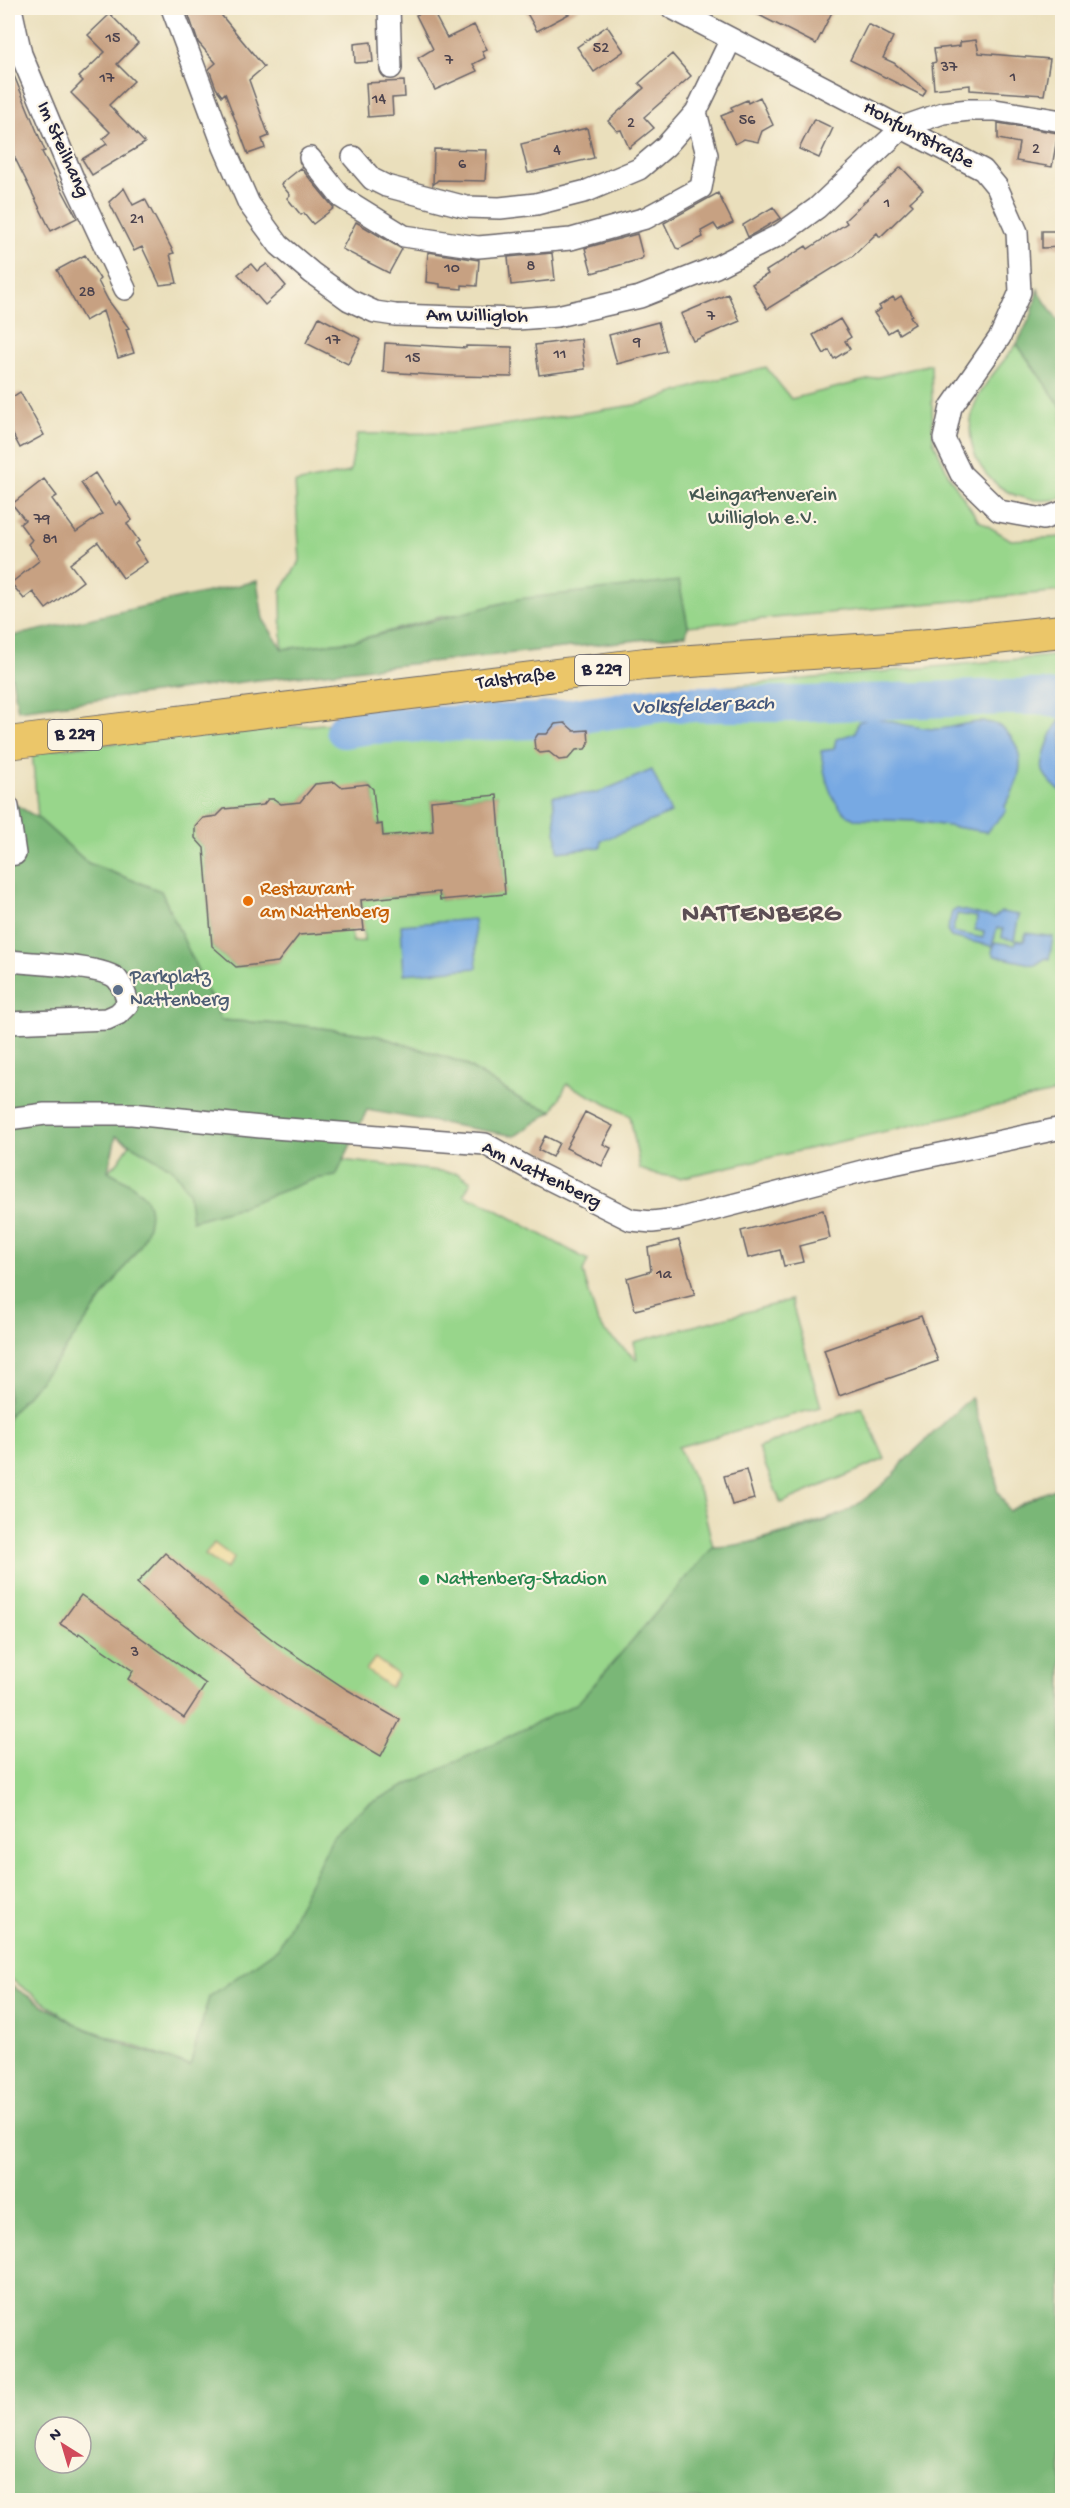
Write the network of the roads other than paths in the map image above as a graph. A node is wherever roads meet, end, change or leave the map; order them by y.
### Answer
1 (11, 8) edge
2 (172, 8) edge
3 (389, 8) edge
4 (672, 8) edge
5 (731, 39) junction
6 (392, 68) dead end
7 (696, 112) junction
8 (1062, 122) edge
9 (903, 127) junction
10 (353, 157) dead end
11 (309, 158) dead end
12 (124, 289) dead end
13 (1062, 512) edge
14 (1062, 631) edge
15 (8, 743) edge
16 (8, 807) edge
17 (8, 855) edge
18 (8, 961) edge
19 (8, 1023) edge
20 (8, 1119) edge
21 (1062, 1128) edge

1 - 12 street, Im Steilhang
2 - 9 street, Am Willigloh
3 - 6 street
4 - 5 street, Hohfuhrstraße
5 - 7 street
5 - 9 street, Hohfuhrstraße
7 - 10 street
7 - 11 street
8 - 9 street
9 - 13 street, Hohfuhrstraße
14 - 15 main road, Talstraße / B 229
16 - 17 street
18 - 19 street
20 - 21 street, Am Nattenberg

